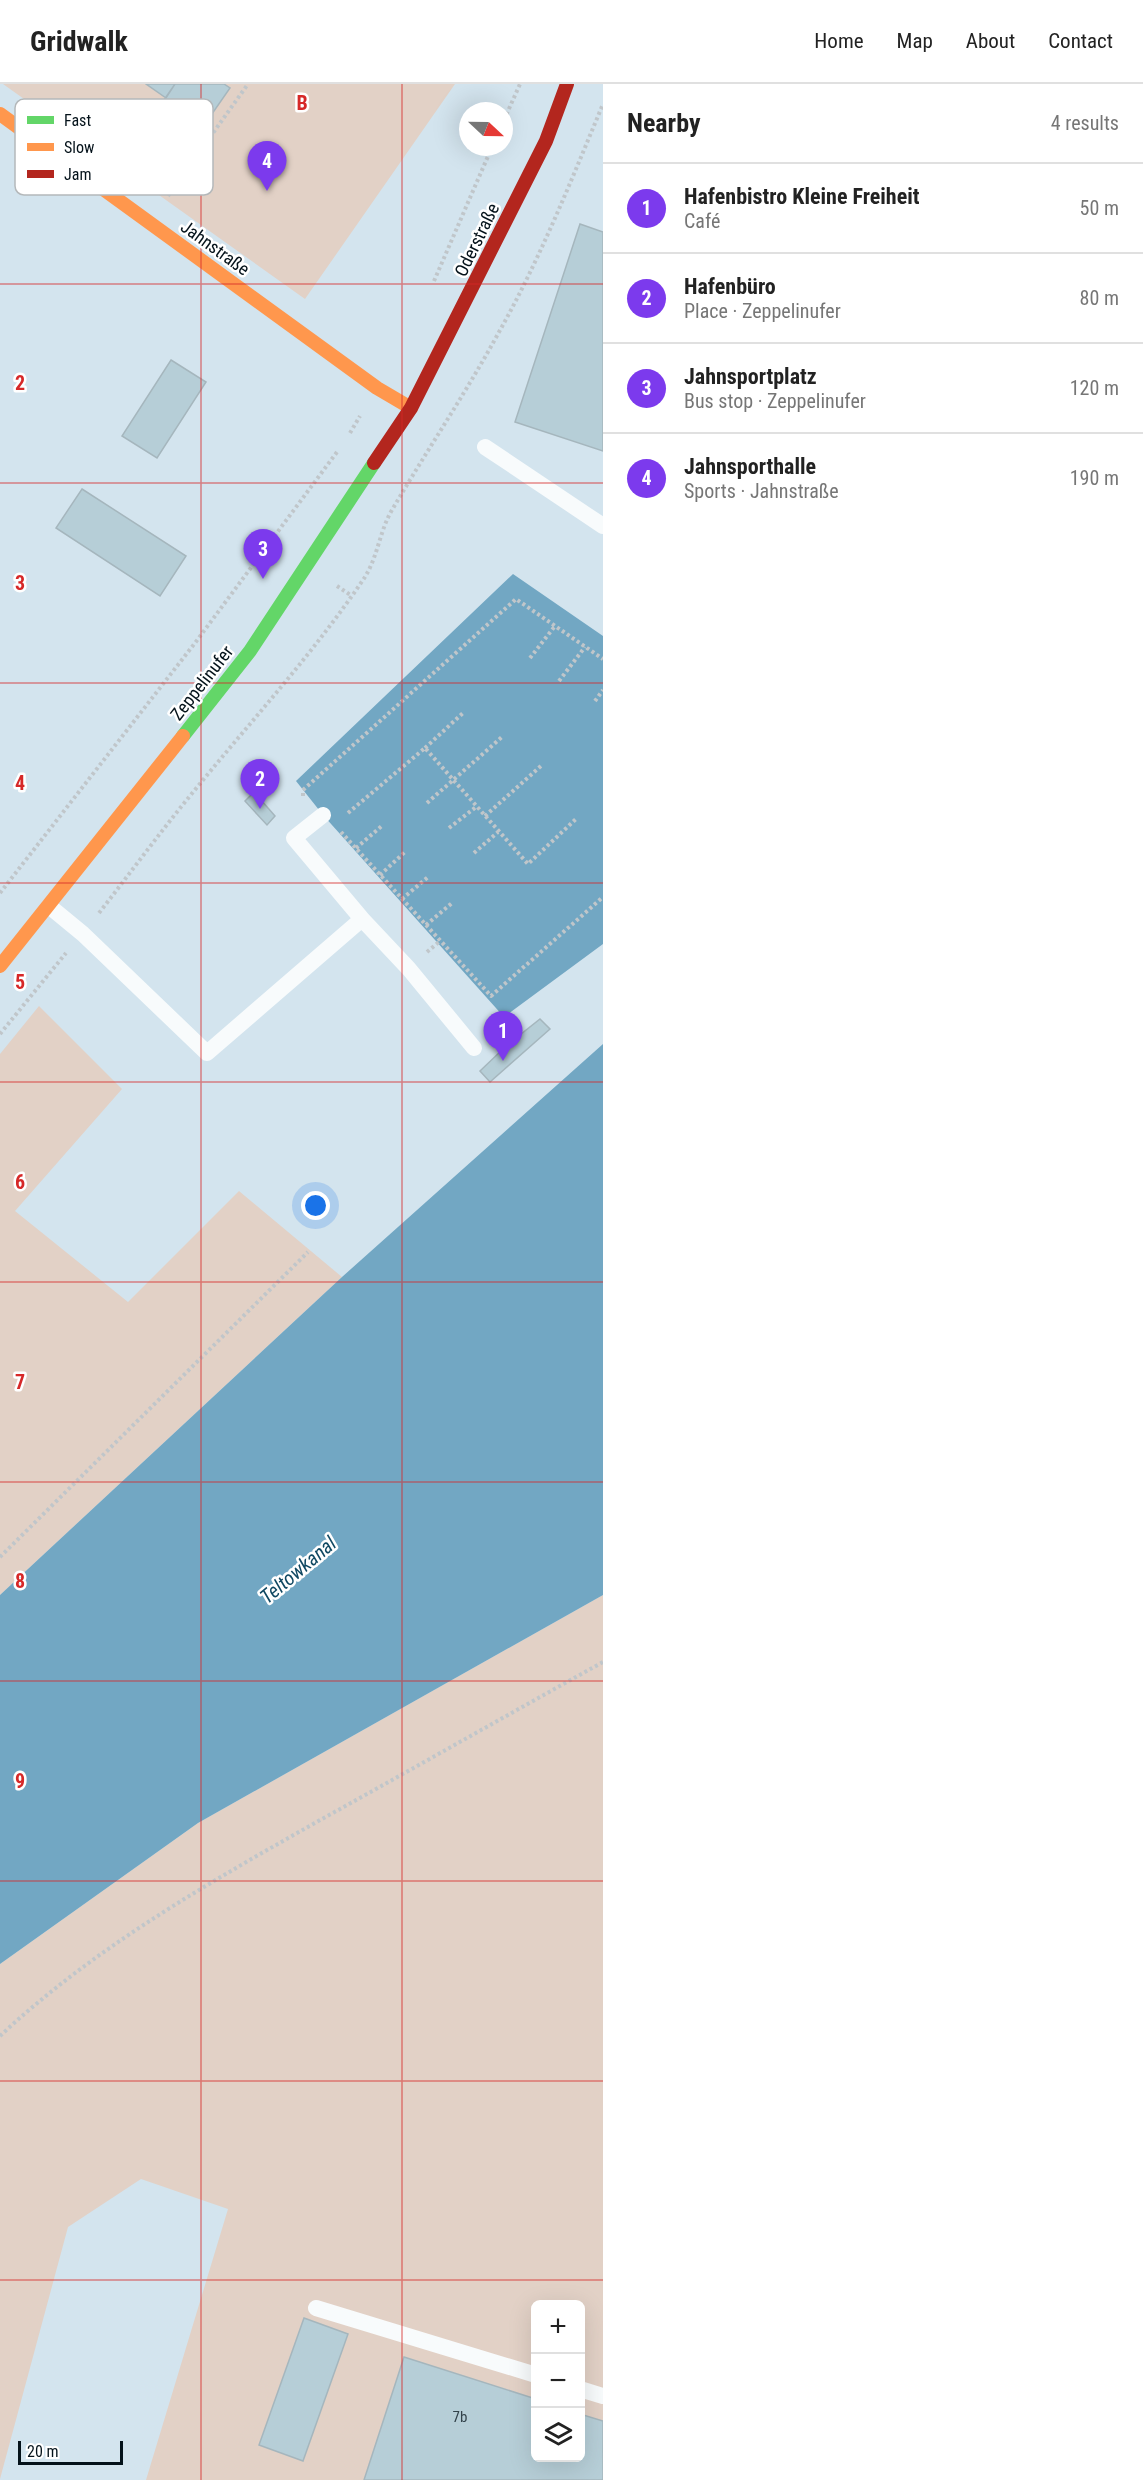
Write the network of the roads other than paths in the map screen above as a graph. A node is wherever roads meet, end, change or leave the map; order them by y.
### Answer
1 (567, 84) edge
2 (0, 114) edge
3 (15, 125) edge
4 (111, 195) edge
5 (411, 408) junction
6 (484, 447) dead end
7 (603, 526) edge
8 (329, 820) road end
9 (49, 906) junction
10 (362, 919) junction
11 (0, 966) edge
12 (474, 1048) dead end
13 (316, 2308) dead end
14 (531, 2373) edge
15 (585, 2391) edge
16 (603, 2396) edge

1 - 5 main road, Oderstraße
2 - 3 main road, Jahnstraße
4 - 5 main road, Jahnstraße
5 - 9 main road, Zeppelinufer
6 - 7 lane
8 - 10 lane
9 - 10 lane
9 - 11 main road, Zeppelinufer
10 - 12 lane
13 - 14 lane
15 - 16 lane

